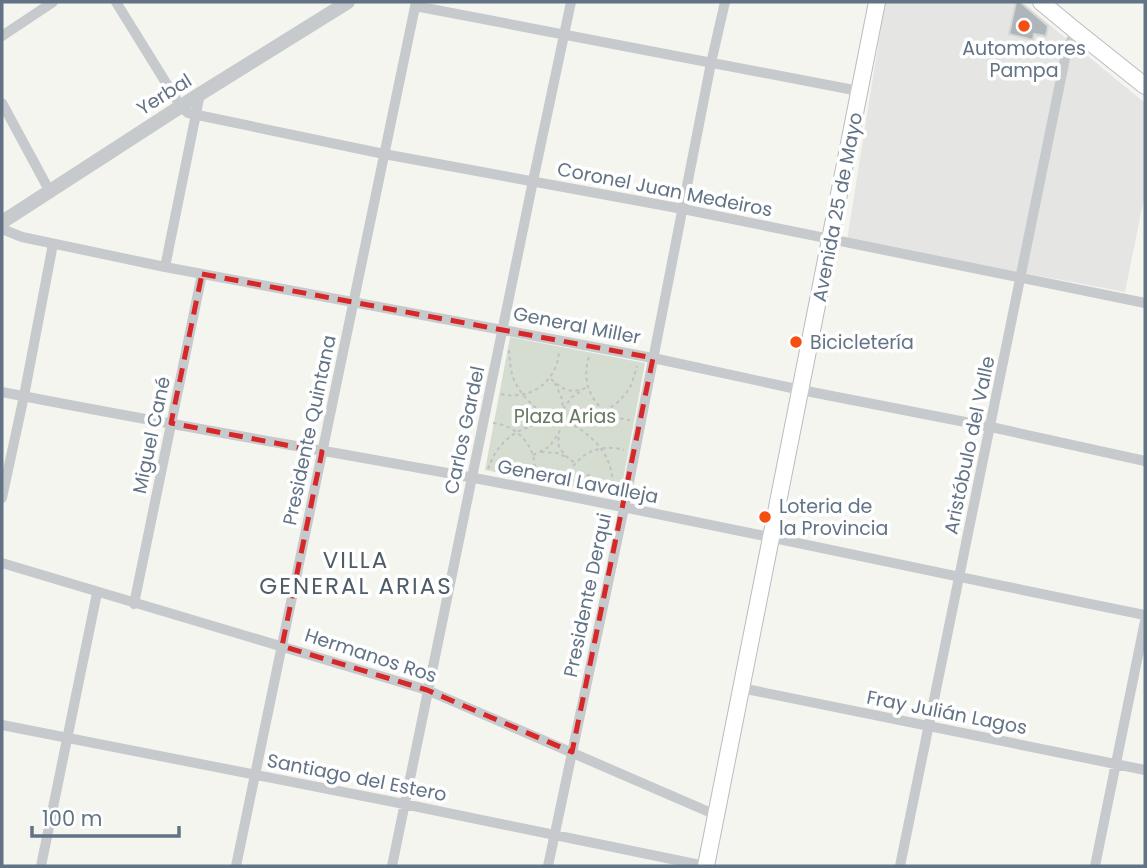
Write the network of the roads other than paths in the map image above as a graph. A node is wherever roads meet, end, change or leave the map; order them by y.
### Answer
1 (53, 2) edge
2 (117, 2) edge
3 (348, 2) edge
4 (571, 2) edge
5 (725, 2) edge
6 (877, 2) edge
7 (1041, 2) edge
8 (415, 4) edge
9 (1076, 31) junction
10 (565, 34) junction
11 (2, 36) edge
12 (711, 63) junction
13 (1145, 86) edge
14 (859, 91) junction
15 (200, 94) junction
16 (2, 103) edge
17 (181, 107) junction
18 (196, 115) junction
19 (384, 154) junction
20 (533, 181) junction
21 (50, 190) junction
22 (683, 209) junction
23 (2, 222) edge
24 (2, 229) edge
25 (831, 239) junction
26 (53, 244) junction
27 (165, 267) junction
28 (202, 274) junction
29 (1021, 277) junction
30 (353, 302) junction
31 (1145, 303) edge
32 (507, 330) junction
33 (653, 358) junction
34 (801, 390) junction
35 (2, 392) edge
36 (23, 396) junction
37 (171, 423) junction
38 (991, 427) junction
39 (322, 452) junction
40 (1145, 461) edge
41 (473, 478) junction
42 (2, 498) edge
43 (618, 507) junction
44 (771, 538) junction
45 (2, 563) edge
46 (960, 578) junction
47 (97, 593) junction
48 (134, 604) junction
49 (1145, 615) edge
50 (1145, 621) edge
51 (282, 646) junction
52 (741, 688) junction
53 (427, 690) junction
54 (2, 725) edge
55 (930, 726) junction
56 (66, 738) junction
57 (572, 752) junction
58 (1116, 764) junction
59 (1145, 770) edge
60 (255, 775) junction
61 (404, 804) junction
62 (716, 815) junction
63 (554, 835) junction
64 (41, 866) edge
65 (236, 866) edge
66 (392, 866) edge
67 (548, 866) edge
68 (706, 866) edge
69 (900, 866) edge
70 (1095, 866) edge

1 - 11 street
2 - 17 street
3 - 15 street, Yerbal
4 - 10 street, Carlos Gardel
5 - 12 street, Presidente Derqui
6 - 14 main road, Avenida 25 de Mayo
7 - 9 main road
8 - 10 street
8 - 19 street, Presidente Quintana
9 - 13 main road
9 - 29 street, Aristóbulo del Valle
10 - 12 street
10 - 20 street, Carlos Gardel
12 - 14 street
12 - 22 street, Presidente Derqui
14 - 25 main road, Avenida 25 de Mayo
15 - 17 street, Yerbal
15 - 18 street
16 - 21 street
17 - 18 street, Coronel Juan Medeiros
17 - 21 street, Yerbal
18 - 19 street, Coronel Juan Medeiros
18 - 27 street
19 - 20 street, Coronel Juan Medeiros
19 - 30 street, Presidente Quintana
20 - 22 street, Coronel Juan Medeiros
20 - 32 street, Carlos Gardel
21 - 23 street, Yerbal
22 - 25 street, Coronel Juan Medeiros
22 - 33 street, Presidente Derqui
24 - 26 street, General Miller
25 - 29 street, Coronel Juan Medeiros
25 - 34 main road, Avenida 25 de Mayo
26 - 27 street, General Miller
26 - 36 street
27 - 28 street, General Miller
28 - 30 street, General Miller
28 - 37 street, Miguel Cané
29 - 31 street, Coronel Juan Medeiros
29 - 38 street, Aristóbulo del Valle
30 - 32 street, General Miller
30 - 39 street, Presidente Quintana
32 - 33 street, General Miller
32 - 41 street, Carlos Gardel
33 - 34 street, General Miller
33 - 43 street, Presidente Derqui
34 - 38 street, General Miller
34 - 44 main road, Avenida 25 de Mayo
35 - 36 street, General Lavalleja
36 - 37 street, General Lavalleja
36 - 42 street
37 - 39 street, General Lavalleja
37 - 48 street, Miguel Cané
38 - 40 street, General Miller
38 - 46 street, Aristóbulo del Valle
39 - 41 street, General Lavalleja
39 - 51 street, Presidente Quintana
41 - 43 street, General Lavalleja
41 - 53 street, Carlos Gardel
43 - 44 street, General Lavalleja
43 - 57 street, Presidente Derqui
44 - 46 street, General Lavalleja
44 - 52 main road, Avenida 25 de Mayo
45 - 47 street, Hermanos Ros
46 - 49 street, General Lavalleja
46 - 55 street, Aristóbulo del Valle
47 - 48 street, Hermanos Ros
47 - 56 street
48 - 51 street, Hermanos Ros
50 - 58 street
51 - 53 street, Hermanos Ros
51 - 60 street, Presidente Quintana
52 - 55 street, Fray Julián Lagos
52 - 62 main road, Avenida 25 de Mayo
53 - 57 street, Hermanos Ros
53 - 61 street, Carlos Gardel
54 - 56 street, Santiago del Estero
55 - 58 street, Fray Julián Lagos
55 - 69 street, Aristóbulo del Valle
56 - 60 street, Santiago del Estero
56 - 64 street
57 - 62 street, Hermanos Ros
57 - 63 street, Presidente Derqui
58 - 59 street, Fray Julián Lagos
58 - 70 street
60 - 61 street, Santiago del Estero
60 - 65 street, Presidente Quintana
61 - 63 street, Santiago del Estero
61 - 66 street, Carlos Gardel
62 - 68 main road, Avenida 25 de Mayo
63 - 67 street, Presidente Derqui
63 - 68 street, Santiago del Estero

